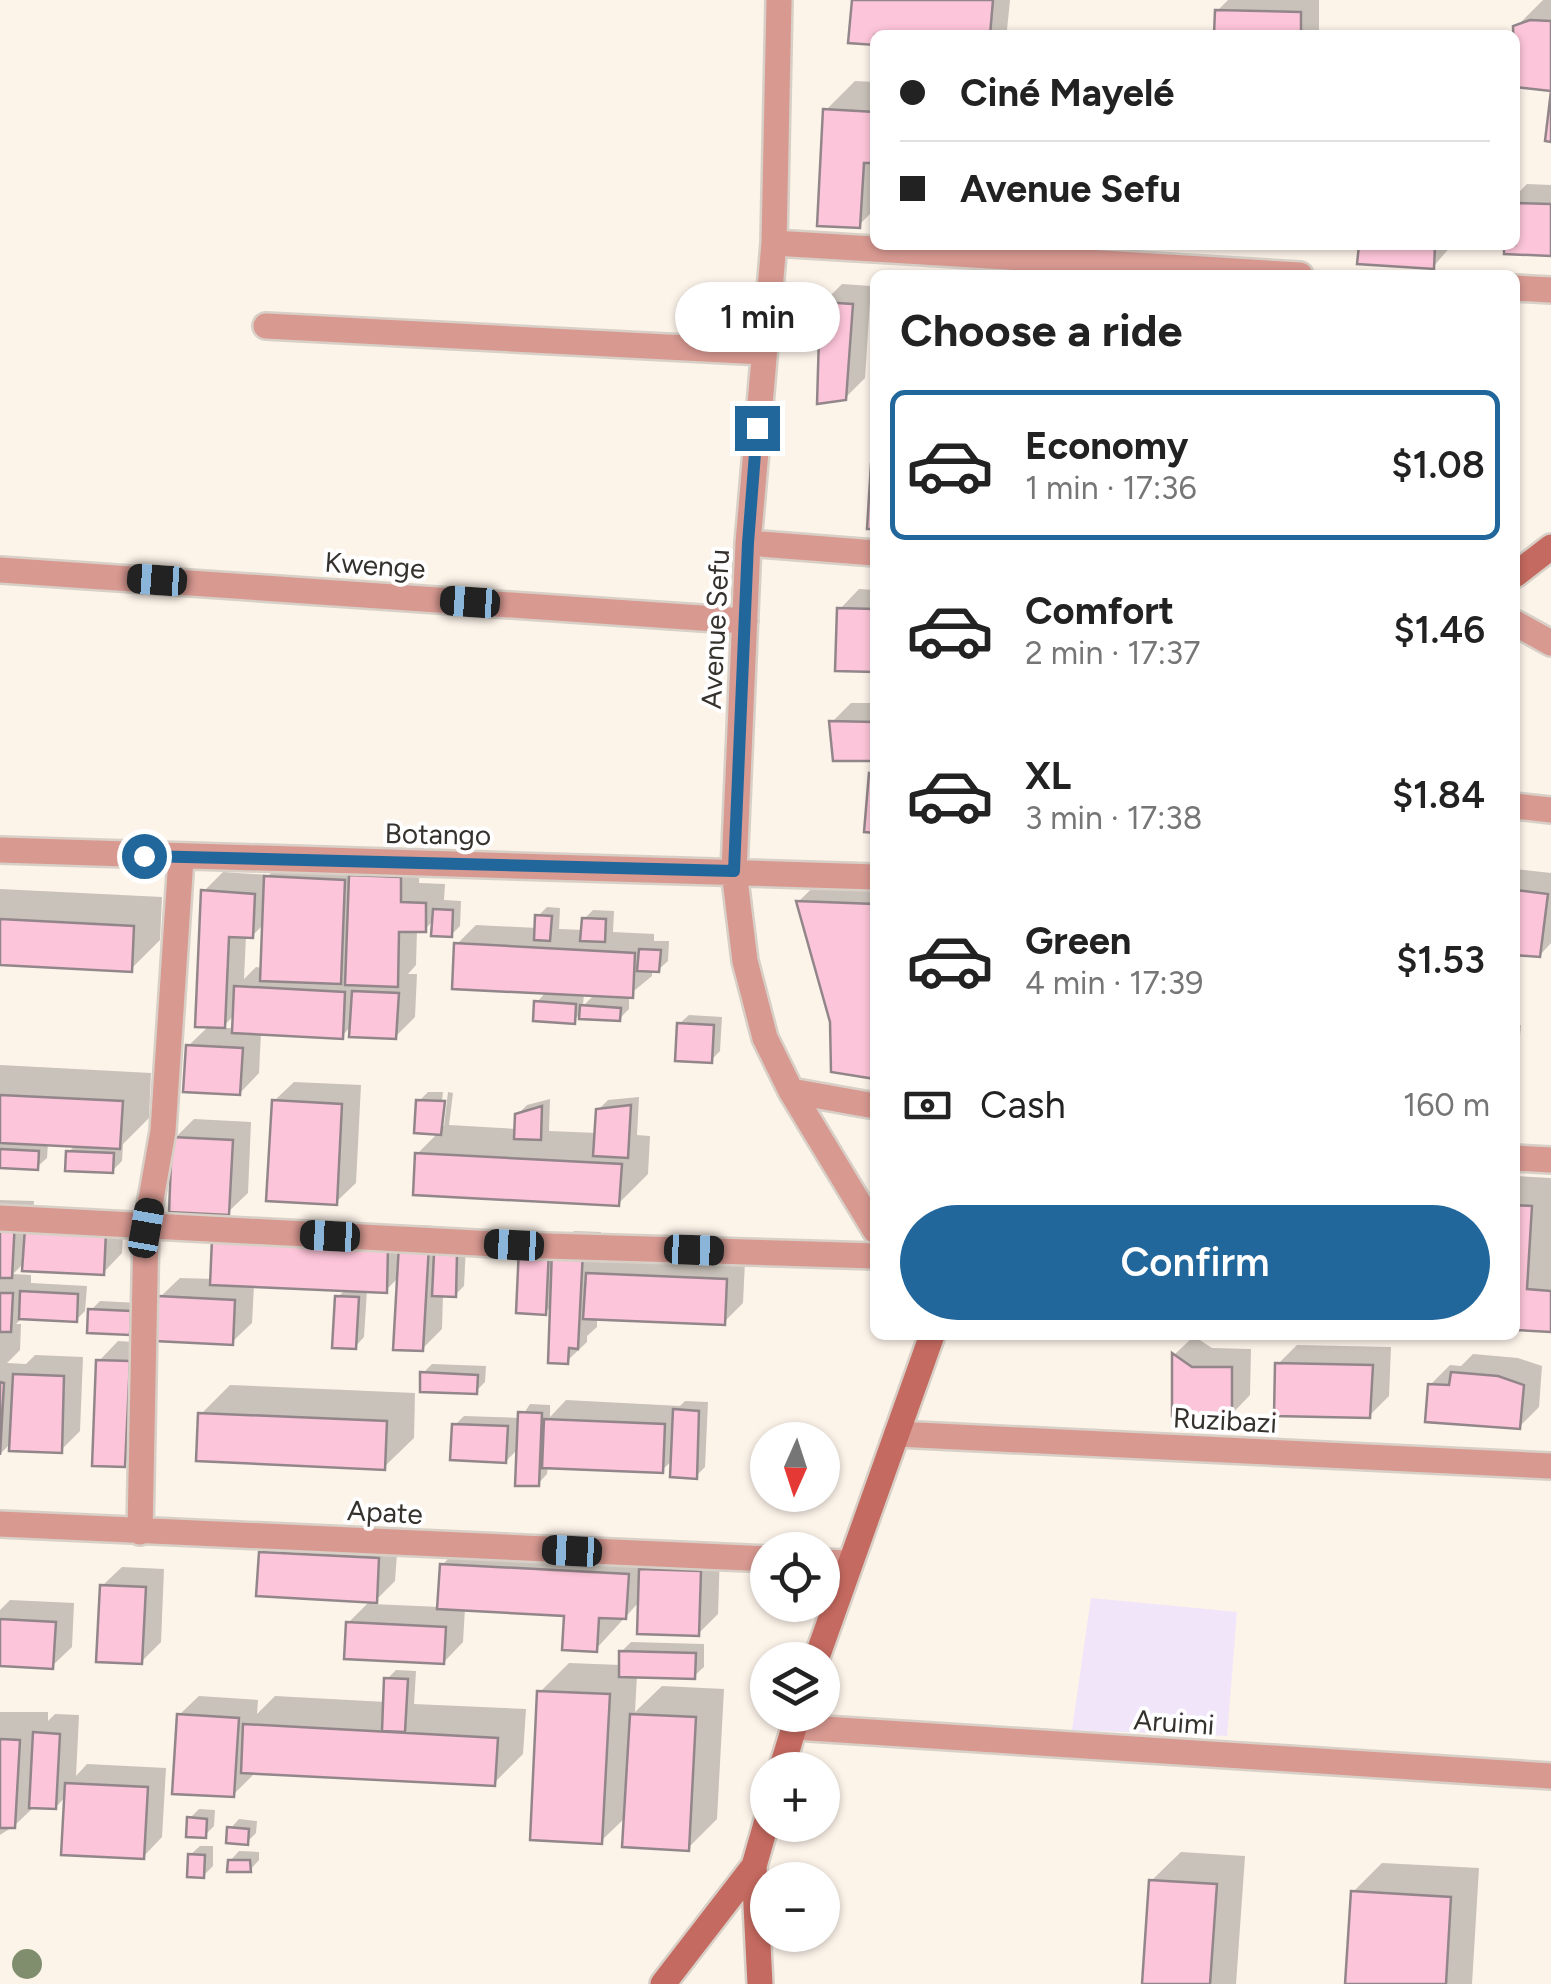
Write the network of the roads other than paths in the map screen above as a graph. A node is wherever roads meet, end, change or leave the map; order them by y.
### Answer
1 (779, 0) edge
2 (774, 242) junction
3 (870, 248) edge
4 (902, 250) edge
5 (1220, 270) edge
6 (1520, 288) edge
7 (1551, 290) edge
8 (266, 326) dead end
9 (763, 352) junction
10 (748, 543) junction
11 (1551, 547) edge
12 (870, 553) edge
13 (0, 570) edge
14 (1520, 571) edge
15 (745, 621) junction
16 (1520, 626) edge
17 (1551, 644) edge
18 (1520, 807) edge
19 (1551, 810) edge
20 (0, 850) edge
21 (181, 858) junction
22 (734, 871) junction
23 (870, 878) edge
24 (791, 1090) junction
25 (870, 1105) edge
26 (1520, 1158) edge
27 (1551, 1160) edge
28 (0, 1218) edge
29 (870, 1222) edge
30 (146, 1228) junction
31 (870, 1256) edge
32 (930, 1340) edge
33 (897, 1434) junction
34 (1551, 1466) edge
35 (0, 1524) edge
36 (140, 1532) junction
37 (750, 1558) edge
38 (840, 1563) edge
39 (850, 1563) junction
40 (822, 1642) edge
41 (840, 1724) edge
42 (1551, 1776) edge
43 (750, 1871) edge
44 (758, 1952) edge
45 (663, 1984) edge
46 (760, 1984) edge

1 - 2 street, Avenue Sefu
2 - 3 street
2 - 9 street, Avenue Sefu
4 - 5 street
6 - 7 street
8 - 9 street
9 - 10 street, Avenue Sefu
10 - 12 street
10 - 15 street, Avenue Sefu
11 - 14 main road
13 - 15 street, Kwenge
15 - 22 street, Avenue Sefu
16 - 17 street
18 - 19 street
20 - 21 street, Botango
21 - 22 street, Botango
21 - 30 street
22 - 23 street, Botango
22 - 24 street, Avenue Sefu
24 - 25 street
24 - 29 street, Avenue Sefu
26 - 27 street
28 - 30 street
30 - 31 street
30 - 36 street
32 - 33 main road
33 - 34 street, Ruzibazi
33 - 39 main road
35 - 36 street, Apate
36 - 37 street, Apate
38 - 39 street
39 - 40 main road
41 - 42 street, Aruimi
43 - 45 main road
44 - 46 main road

